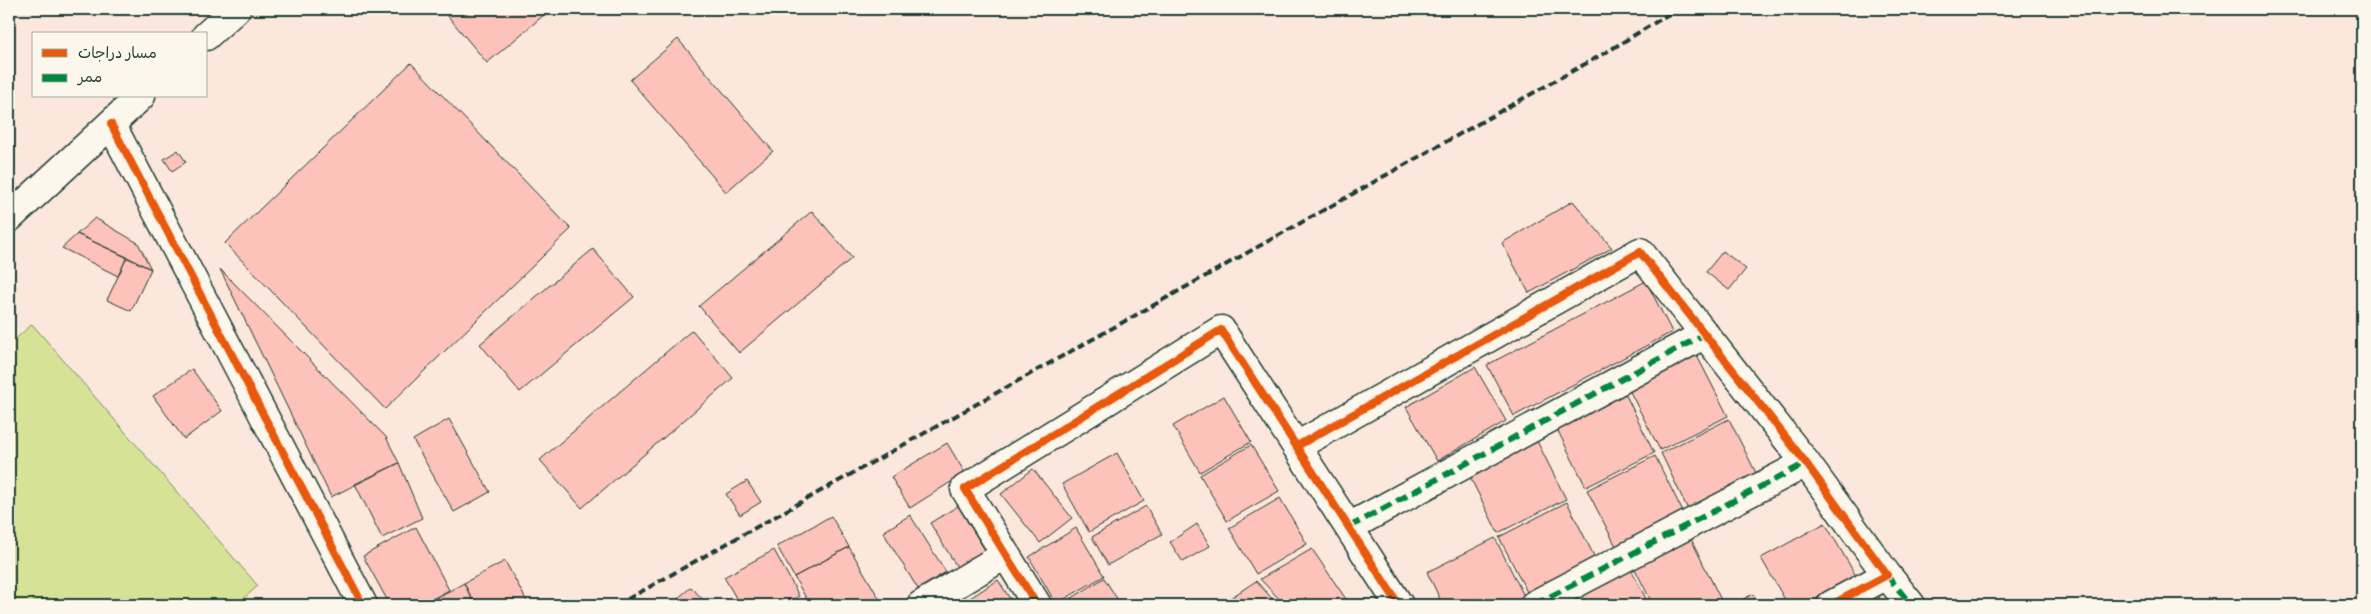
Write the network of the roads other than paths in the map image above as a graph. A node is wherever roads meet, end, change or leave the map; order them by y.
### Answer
1 (236, 9) edge
2 (208, 34) edge
3 (139, 98) edge
4 (111, 124) junction
5 (9, 218) edge
6 (1706, 334) junction
7 (1297, 446) junction
8 (1806, 463) junction
9 (1348, 527) junction
10 (1005, 555) junction
11 (1887, 574) junction
12 (363, 605) edge
13 (921, 605) edge
14 (1037, 605) edge
15 (1399, 605) edge
16 (1534, 605) edge
17 (1830, 605) edge
18 (1911, 605) edge

1 - 2 street
3 - 4 street
4 - 5 street
4 - 12 street
6 - 7 street
6 - 8 street
6 - 9 street
7 - 9 street
7 - 10 street
8 - 11 street
8 - 16 street
9 - 15 street
10 - 13 street
10 - 14 street
11 - 17 street
11 - 18 street

